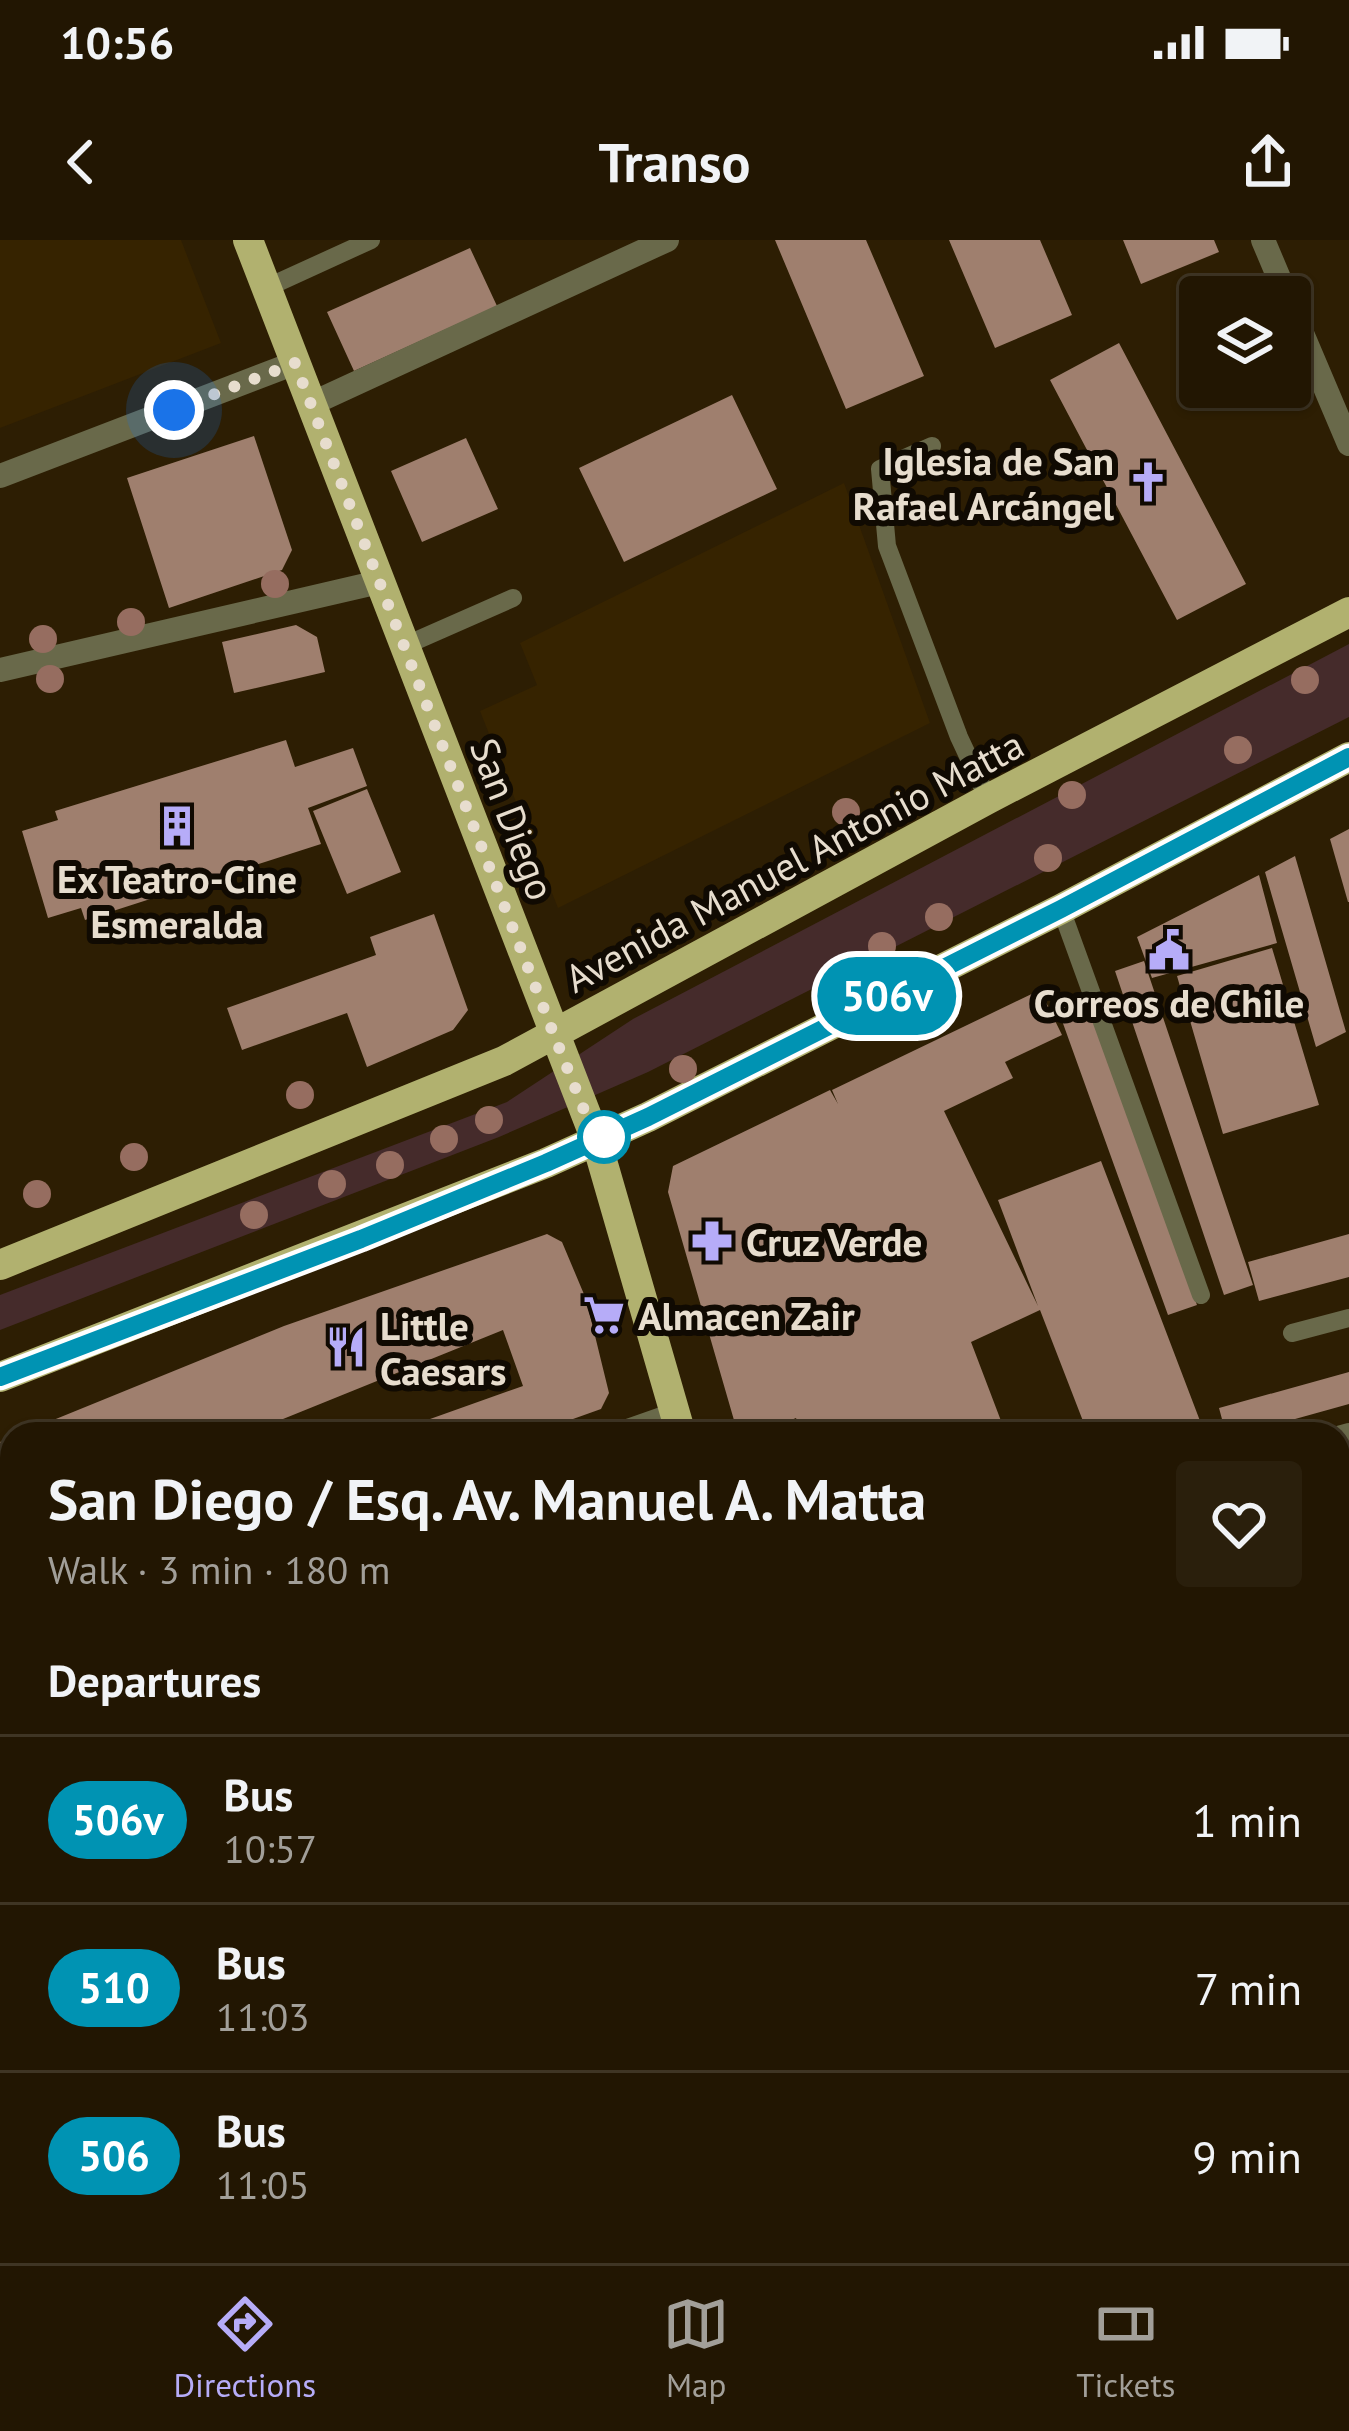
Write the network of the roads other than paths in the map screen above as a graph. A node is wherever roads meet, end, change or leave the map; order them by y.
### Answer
1 (248, 240) edge
2 (371, 240) edge
3 (667, 240) edge
4 (1263, 240) edge
5 (1278, 276) edge
6 (266, 287) junction
7 (1311, 355) edge
8 (295, 363) junction
9 (311, 404) junction
10 (1349, 445) edge
11 (932, 446) dead end
12 (0, 476) edge
13 (379, 582) junction
14 (513, 598) dead end
15 (1349, 612) edge
16 (404, 646) junction
17 (0, 670) edge
18 (1349, 757) edge
19 (988, 799) junction
20 (1061, 909) junction
21 (554, 1035) junction
22 (596, 1140) junction
23 (0, 1265) edge
24 (1201, 1295) dead end
25 (1349, 1318) edge
26 (1292, 1334) dead end
27 (0, 1377) edge
28 (678, 1422) edge

1 - 6 main road, San Diego
2 - 6 lane
3 - 9 street
4 - 5 street
6 - 8 main road, San Diego
7 - 10 street
8 - 9 main road, San Diego
8 - 12 street
9 - 13 main road, San Diego
11 - 19 lane
13 - 16 main road, San Diego
13 - 17 street
14 - 16 lane
15 - 19 main road, Avenida Manuel Antonio Matta
16 - 21 main road, San Diego
18 - 20 main road
19 - 21 main road, Avenida Manuel Antonio Matta
20 - 22 main road
20 - 24 lane
21 - 22 main road, San Diego
21 - 23 main road, Avenida Manuel Antonio Matta
22 - 27 main road
22 - 28 main road, San Diego
25 - 26 lane

